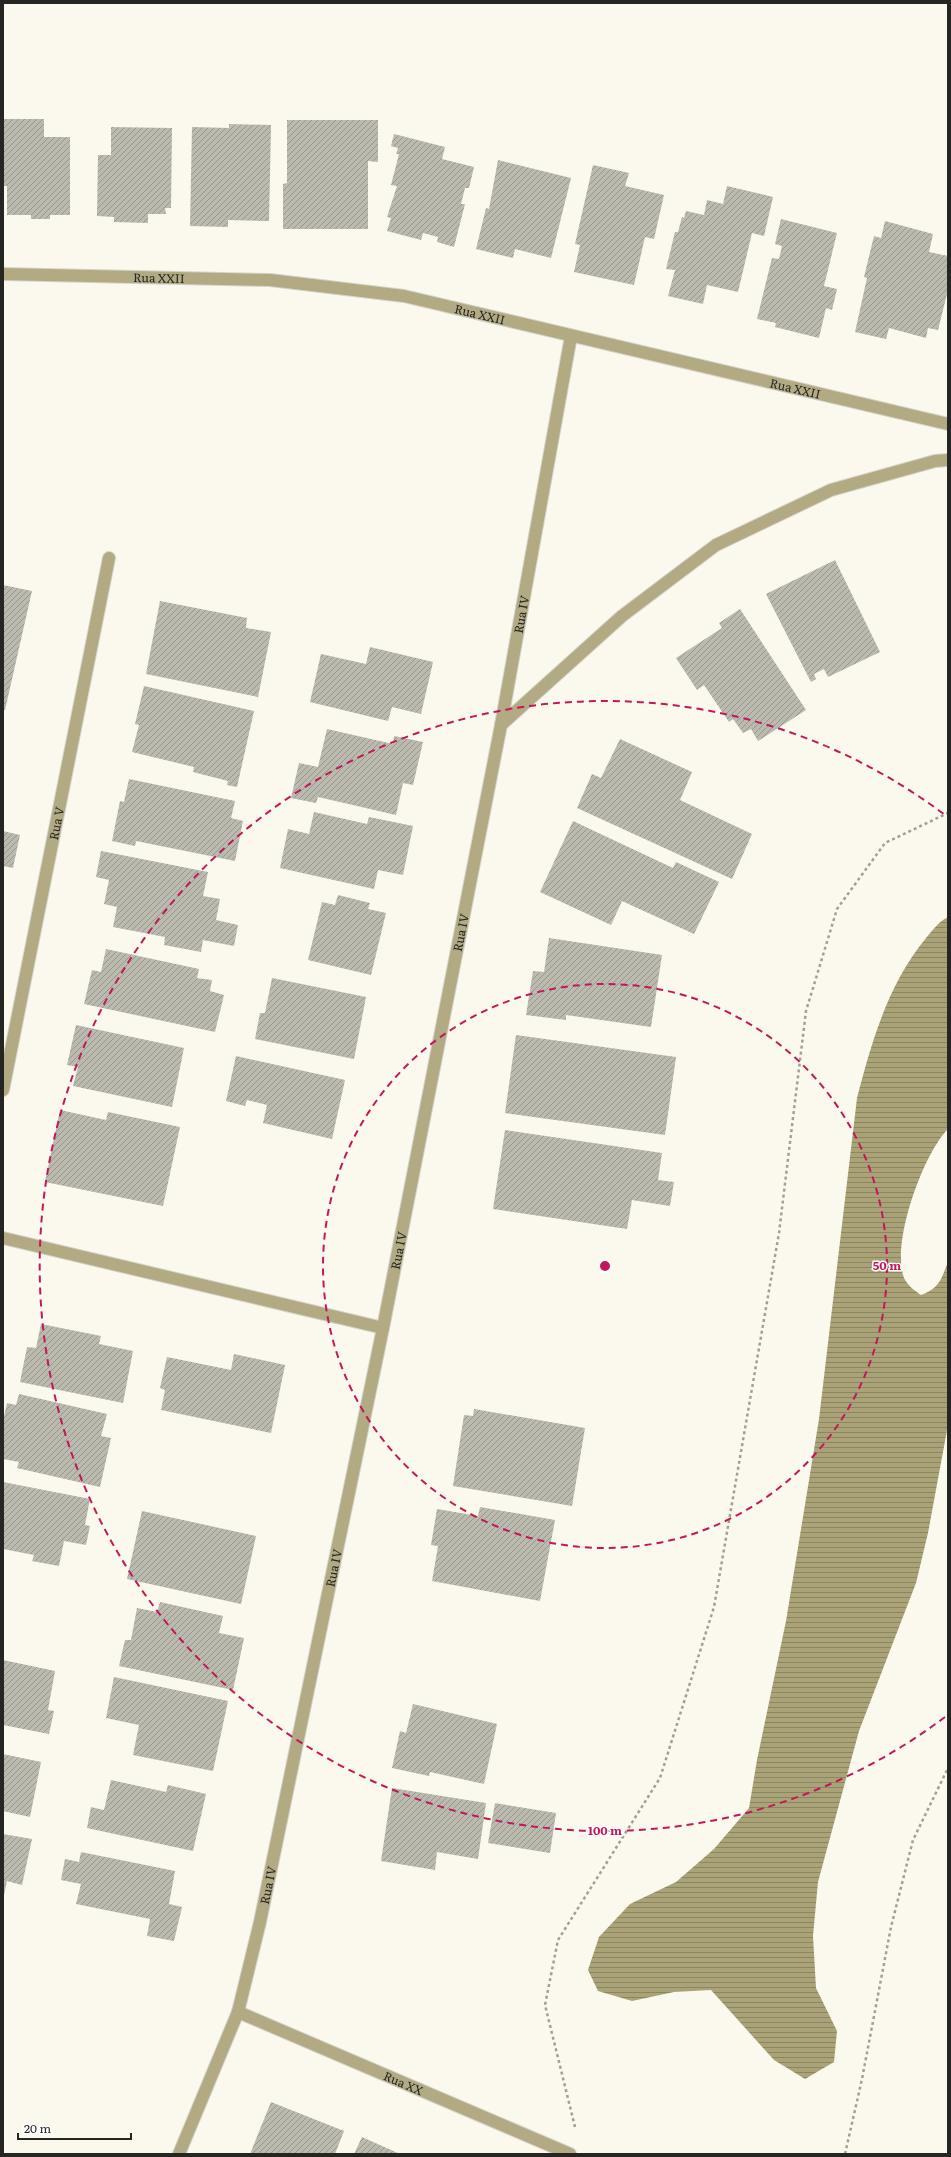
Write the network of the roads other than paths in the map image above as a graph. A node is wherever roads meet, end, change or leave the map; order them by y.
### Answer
1 (3, 274) edge
2 (571, 336) junction
3 (948, 424) edge
4 (948, 460) edge
5 (109, 558) dead end
6 (501, 726) junction
7 (3, 1090) edge
8 (3, 1238) edge
9 (383, 1328) junction
10 (238, 2012) junction
11 (179, 2154) edge
12 (570, 2154) edge

1 - 2 street, Rua XXII
2 - 3 street, Rua XXII
2 - 6 street, Rua IV
4 - 6 street
5 - 7 street, Rua V
6 - 9 street, Rua IV
8 - 9 street
9 - 10 street, Rua IV
10 - 11 street, Rua IV
10 - 12 street, Rua XX

